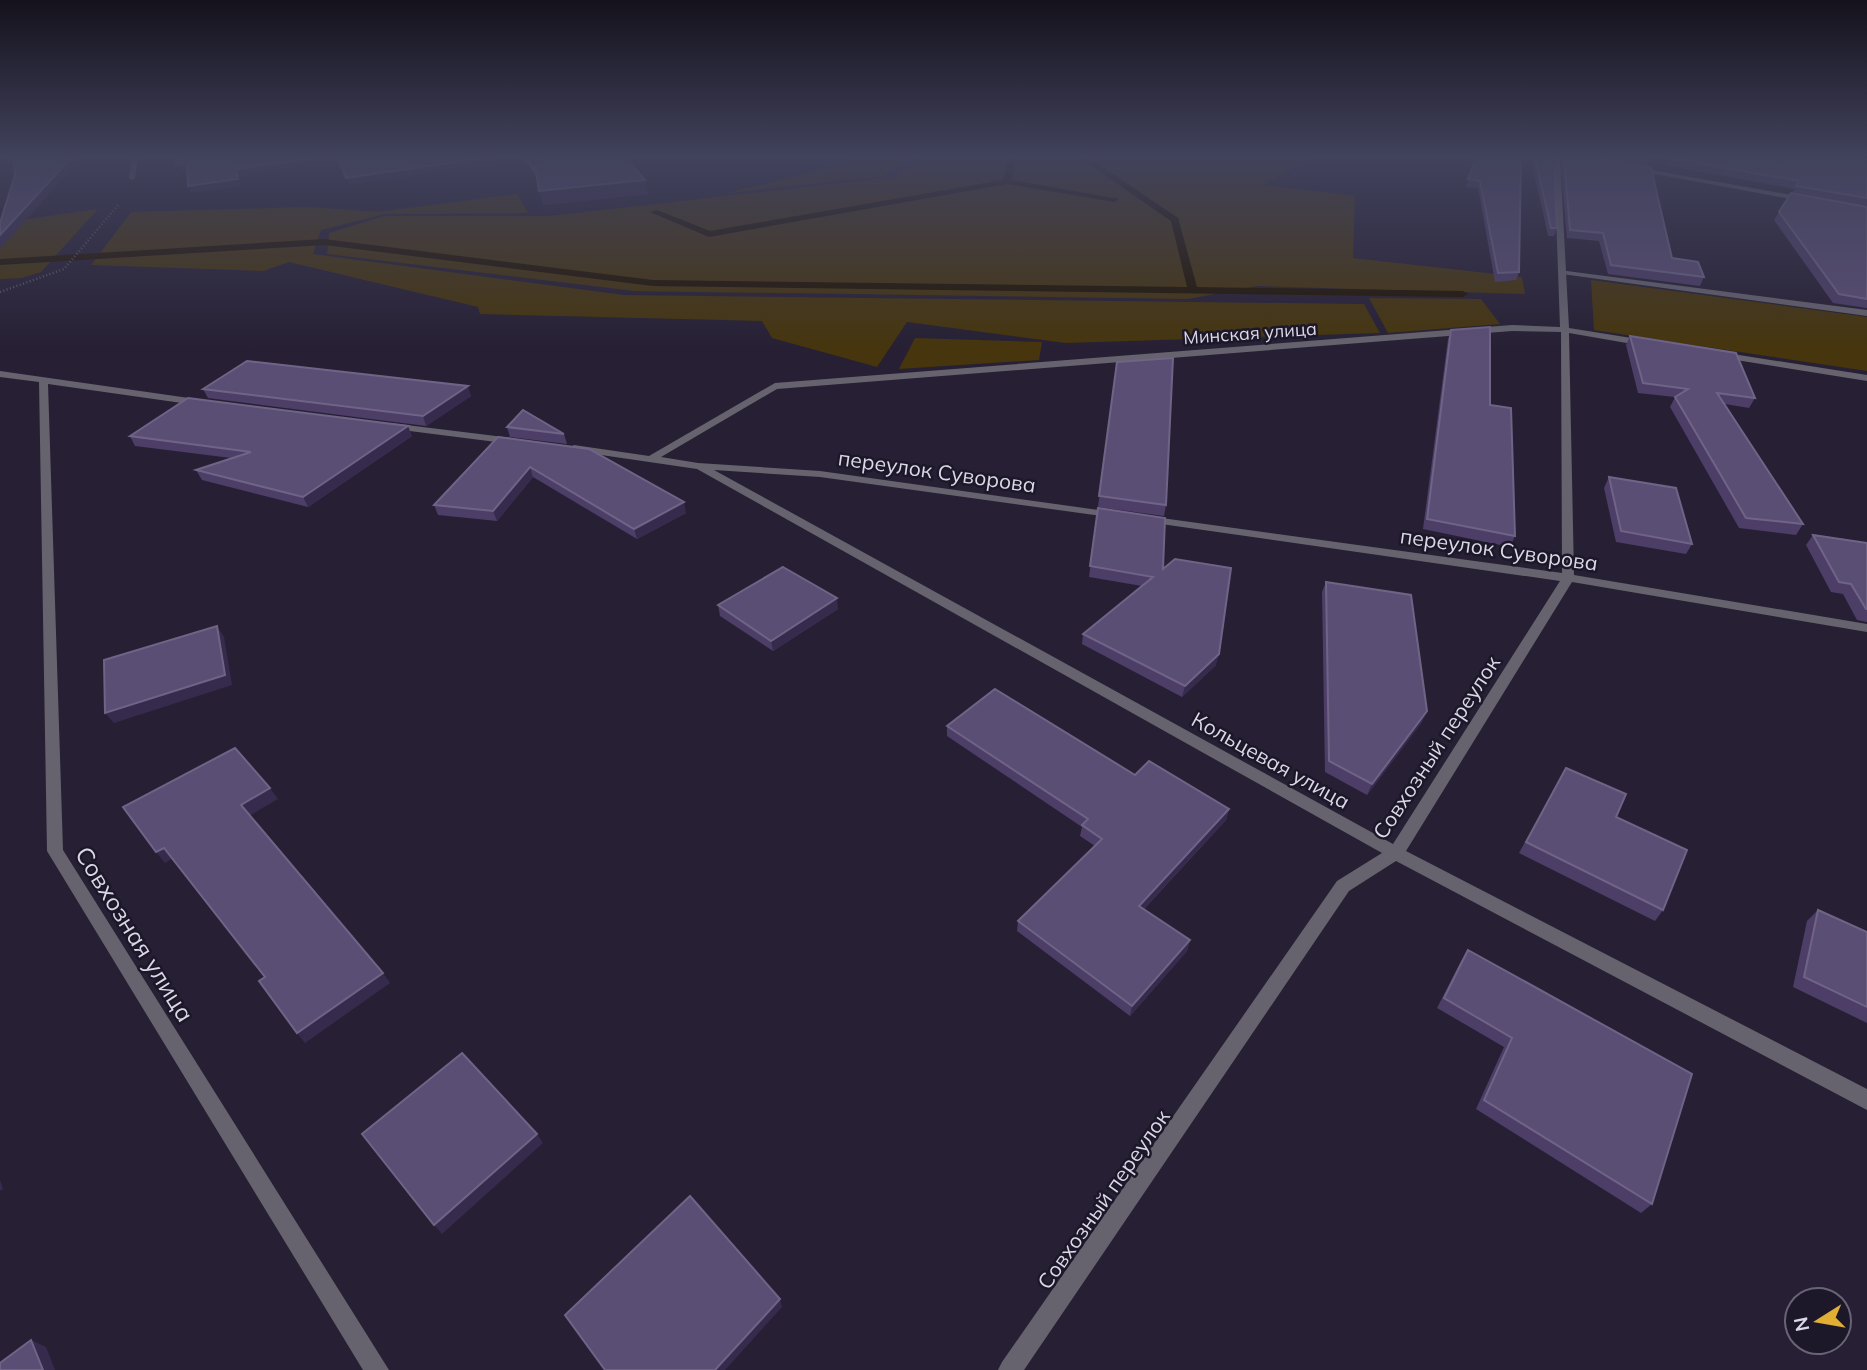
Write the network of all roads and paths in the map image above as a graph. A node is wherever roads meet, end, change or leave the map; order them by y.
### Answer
1 (104, 222) edge
2 (1560, 222) edge
3 (1562, 272) junction
4 (0, 292) edge
5 (1867, 313) edge
6 (1565, 330) junction
7 (1658, 345) edge
8 (1711, 354) edge
9 (0, 374) edge
10 (1867, 378) edge
11 (43, 383) junction
12 (210, 403) edge
13 (376, 424) edge
14 (528, 443) edge
15 (556, 446) edge
16 (653, 458) junction
17 (698, 466) junction
18 (1125, 516) edge
19 (1138, 518) edge
20 (1568, 578) junction
21 (1867, 628) edge
22 (1396, 853) junction
23 (1867, 1100) edge
24 (377, 1370) edge
25 (1010, 1370) edge

1 - 4 path
2 - 3 street
3 - 5 street
3 - 6 street
6 - 7 street, Минская улица
6 - 16 street, Минская улица
6 - 20 street
8 - 10 street
9 - 11 street
11 - 12 street
11 - 24 street, Совхозная улица
13 - 14 street
15 - 16 street, переулок Суворова
16 - 17 street, переулок Суворова
17 - 18 street, переулок Суворова
17 - 22 street, Кольцевая улица
19 - 20 street, переулок Суворова
20 - 21 street, переулок Суворова
20 - 22 street, Совхозный переулок
22 - 23 street, Кольцевая улица
22 - 25 street, Совхозный переулок

